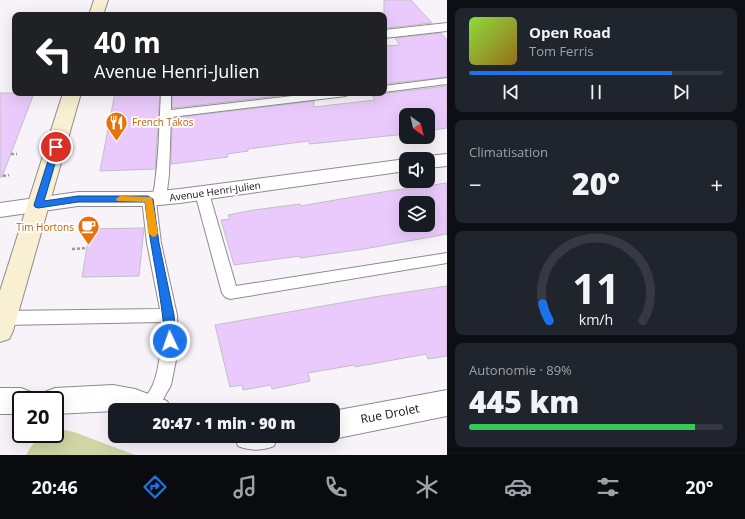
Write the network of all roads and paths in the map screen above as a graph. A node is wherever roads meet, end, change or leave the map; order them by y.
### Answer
1 (101, 0) edge
2 (97, 12) edge
3 (447, 27) edge
4 (387, 34) edge
5 (447, 81) edge
6 (387, 89) edge
7 (71, 96) edge
8 (166, 96) edge
9 (320, 96) edge
10 (164, 114) junction
11 (11, 154) dead end
12 (17, 154) dead end
13 (447, 160) edge
14 (435, 161) edge
15 (399, 166) edge
16 (9, 175) dead end
17 (3, 176) dead end
18 (202, 193) junction
19 (154, 198) junction
20 (38, 205) junction
21 (0, 210) edge
22 (87, 248) dead end
23 (72, 249) dead end
24 (447, 258) edge
25 (169, 315) junction
26 (2, 324) edge
27 (0, 401) edge
28 (12, 401) edge
29 (64, 401) edge
30 (137, 403) edge
31 (155, 403) edge
32 (447, 403) edge
33 (340, 424) edge

1 - 2 main road
3 - 4 street
5 - 6 lane
7 - 20 main road
8 - 10 lane
9 - 10 lane
10 - 19 lane
11 - 12 path
13 - 14 street
15 - 18 street, Avenue Henri-Julien
16 - 17 path
18 - 19 street, Avenue Henri-Julien
18 - 24 lane
19 - 20 street, Avenue Henri-Julien
19 - 25 lane
20 - 21 street, Avenue Henri-Julien
20 - 26 main road
22 - 23 path
25 - 26 lane
25 - 31 lane
27 - 28 street
29 - 30 street
32 - 33 street, Rue Drolet

